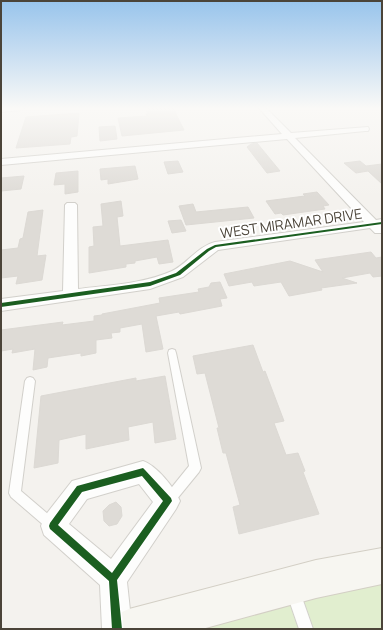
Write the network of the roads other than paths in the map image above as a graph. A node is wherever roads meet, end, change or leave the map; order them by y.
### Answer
1 (273, 137) edge
2 (290, 137) edge
3 (1, 162) edge
4 (70, 205) dead end
5 (379, 227) edge
6 (70, 296) junction
7 (1, 305) edge
8 (172, 353) dead end
9 (30, 381) dead end
10 (168, 501) junction
11 (54, 526) junction
12 (382, 566) edge
13 (113, 579) junction
14 (290, 586) junction
15 (117, 629) edge
16 (129, 629) edge
17 (306, 629) edge

1 - 3 street
2 - 5 street
4 - 6 street
5 - 6 street, WEST MIRAMAR DRIVE
6 - 7 street, WEST MIRAMAR DRIVE
8 - 10 lane
9 - 11 lane
10 - 11 street
10 - 13 street
11 - 13 street
12 - 14 street
13 - 15 street
14 - 16 street
14 - 17 lane

